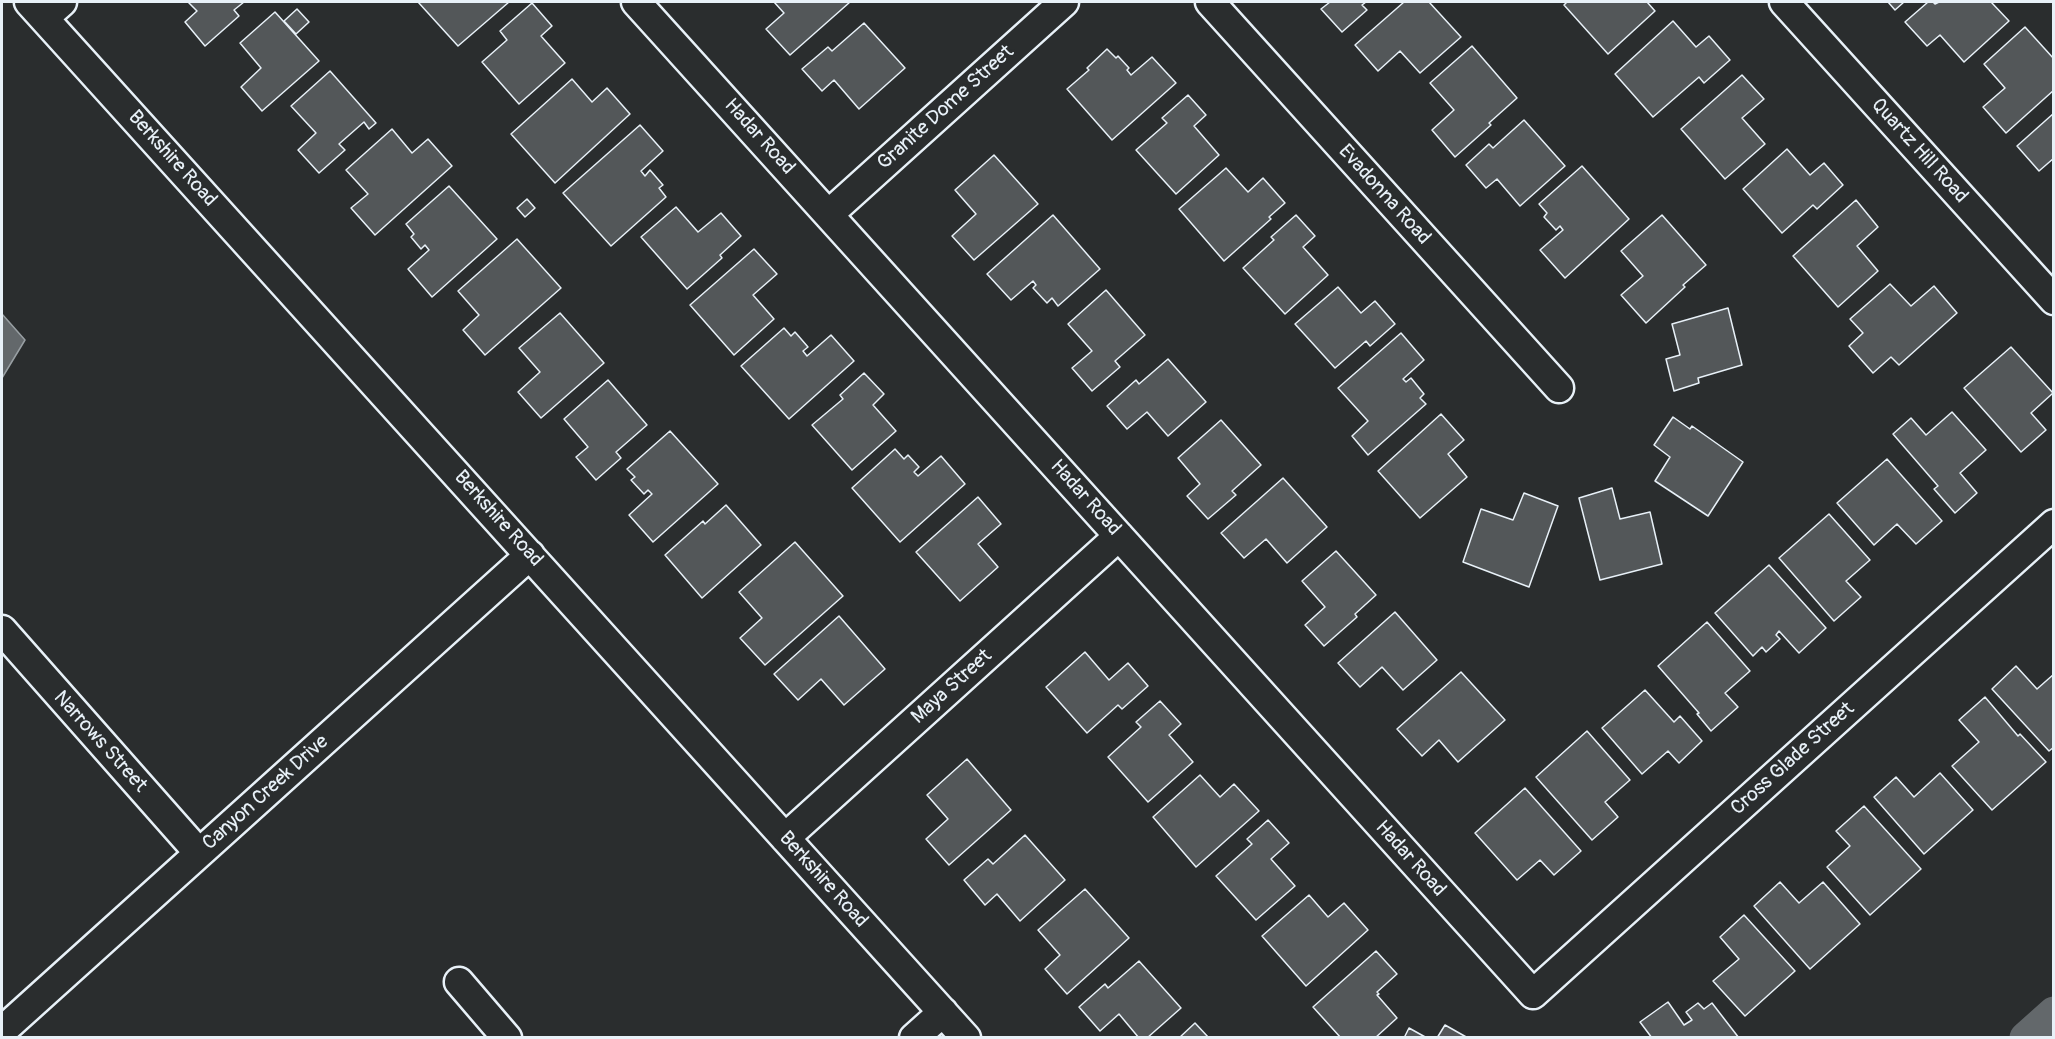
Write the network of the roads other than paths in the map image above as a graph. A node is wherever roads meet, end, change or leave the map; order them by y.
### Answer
1 (636, 2) edge
2 (1064, 2) edge
3 (1210, 2) edge
4 (1784, 2) edge
5 (45, 7) edge
6 (829, 214) junction
7 (2054, 300) edge
8 (1559, 387) dead end
9 (2054, 524) edge
10 (1119, 536) junction
11 (530, 555) junction
12 (2, 630) edge
13 (785, 838) junction
14 (199, 853) junction
15 (459, 982) dead end
16 (1533, 994) joint
17 (943, 1012) junction
18 (2, 1031) edge
19 (507, 1038) edge
20 (914, 1038) edge
21 (966, 1038) edge

1 - 6 street, Hadar Road
2 - 6 street, Granite Dome Street
3 - 8 street, Evadonna Road
4 - 7 street, Quartz Hill Road
5 - 11 street, Berkshire Road
6 - 10 street, Hadar Road
9 - 16 street, Cross Glade Street
10 - 13 street, Maya Street
10 - 16 street, Hadar Road
11 - 13 street, Berkshire Road
11 - 14 street, Canyon Creek Drive
12 - 14 street, Narrows Street
13 - 17 street, Berkshire Road
14 - 18 street, Canyon Creek Drive
15 - 19 street
17 - 20 street
17 - 21 street, Berkshire Road

